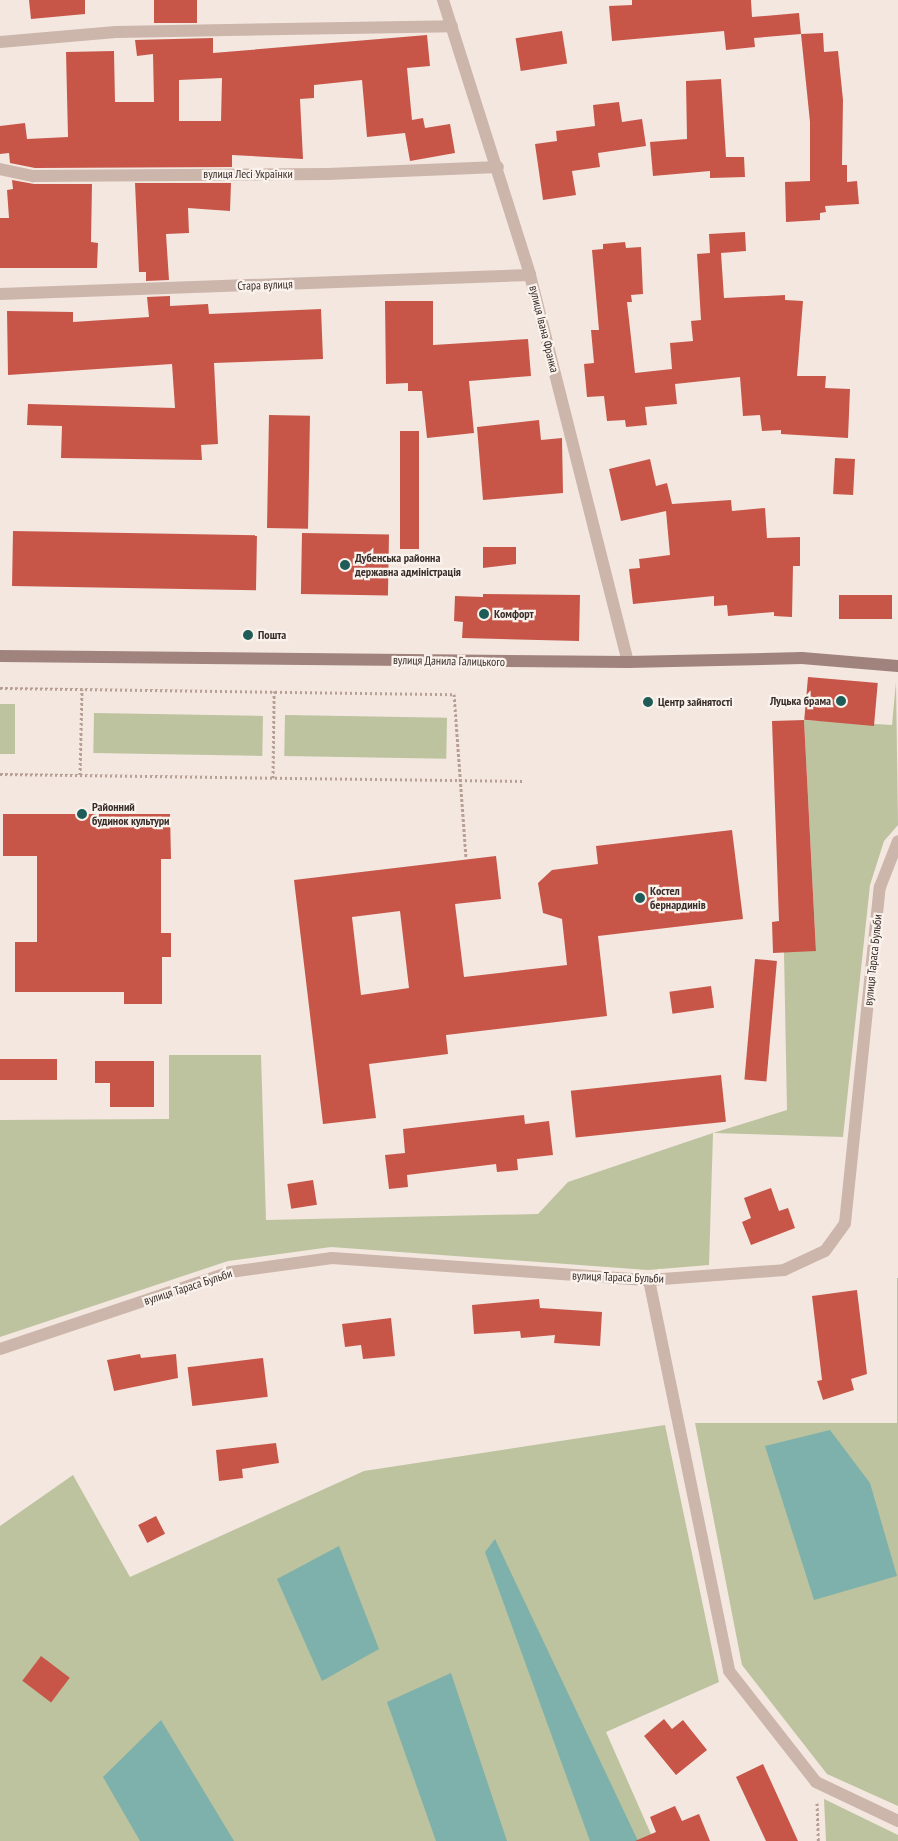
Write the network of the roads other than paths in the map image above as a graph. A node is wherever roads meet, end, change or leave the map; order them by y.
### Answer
1 (443, 0) edge
2 (452, 26) junction
3 (0, 42) edge
4 (498, 167) junction
5 (0, 169) edge
6 (530, 275) junction
7 (0, 294) edge
8 (0, 656) edge
9 (628, 662) junction
10 (898, 666) edge
11 (898, 842) edge
12 (648, 1280) junction
13 (0, 1349) edge
14 (898, 1821) edge

1 - 2 street, вулиця Івана Франка
2 - 3 street
2 - 4 street, вулиця Івана Франка
4 - 5 street, вулиця Лесі Українки
4 - 6 street, вулиця Івана Франка
6 - 7 street, Стара вулиця
6 - 9 street, вулиця Івана Франка
8 - 9 main road, вулиця Данила Галицького
9 - 10 main road, вулиця Данила Галицького
11 - 12 street, вулиця Тараса Бульби
12 - 13 street, вулиця Тараса Бульби
12 - 14 street

